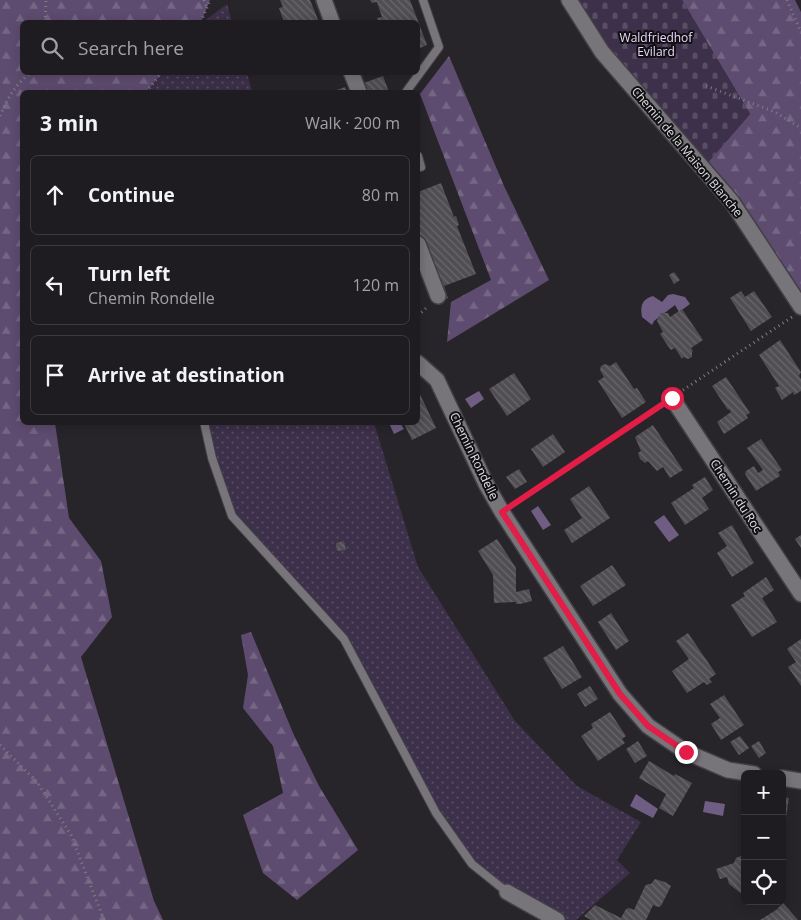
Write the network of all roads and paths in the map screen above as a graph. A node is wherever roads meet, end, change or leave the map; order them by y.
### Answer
1 (46, 0) edge
2 (204, 0) edge
3 (210, 0) edge
4 (324, 0) edge
5 (423, 0) edge
6 (569, 0) edge
7 (787, 0) edge
8 (207, 8) junction
9 (45, 20) edge
10 (202, 20) edge
11 (331, 20) edge
12 (801, 32) edge
13 (420, 73) edge
14 (28, 75) edge
15 (160, 75) edge
16 (352, 75) edge
17 (418, 75) edge
18 (706, 86) dead end
19 (148, 90) edge
20 (358, 90) edge
21 (407, 90) edge
22 (0, 116) edge
23 (801, 128) edge
24 (420, 162) edge
25 (422, 167) dead end
26 (420, 249) edge
27 (438, 296) dead end
28 (797, 312) edge
29 (420, 365) edge
30 (672, 398) junction
31 (205, 425) edge
32 (502, 512) junction
33 (801, 594) edge
34 (0, 745) edge
35 (741, 772) edge
36 (786, 779) edge
37 (801, 781) edge
38 (507, 892) joint
39 (104, 920) edge
40 (557, 920) edge

1 - 9 path
2 - 8 path
3 - 8 path
4 - 11 street
5 - 13 lane
6 - 28 street, Chemin de la Maison Blanche
7 - 12 path
8 - 10 path
14 - 22 path
15 - 19 path
16 - 20 street
17 - 21 lane
18 - 23 path
24 - 25 lane
26 - 27 street
28 - 30 path
29 - 32 street, Chemin Rondelle
30 - 32 path
30 - 33 street, Chemin du Roc
31 - 38 lane
32 - 35 street, Chemin Rondelle
34 - 39 path
36 - 37 street
38 - 40 street

